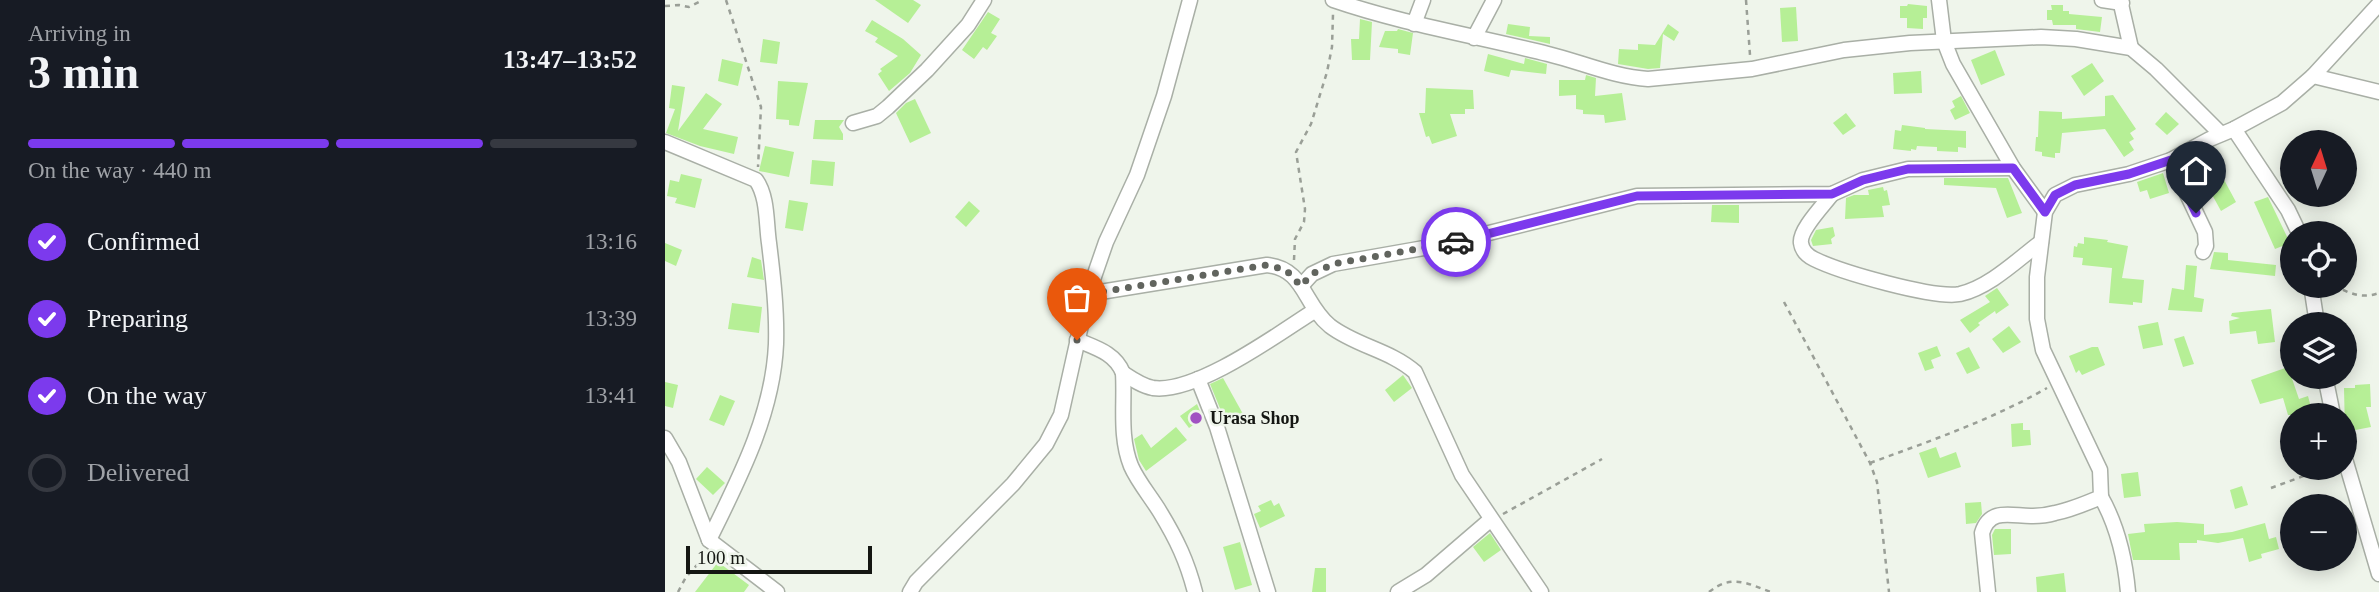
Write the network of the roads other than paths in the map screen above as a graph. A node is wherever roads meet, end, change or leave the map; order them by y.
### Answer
1 (984, 0) edge
2 (1190, 0) edge
3 (1333, 0) edge
4 (1423, 0) edge
5 (1494, 0) edge
6 (1939, 0) edge
7 (2102, 0) edge
8 (2121, 2) edge
9 (2379, 4) edge
10 (1414, 24) junction
11 (1474, 38) junction
12 (1944, 41) junction
13 (2131, 48) junction
14 (2313, 75) junction
15 (2379, 92) edge
16 (853, 123) dead end
17 (2228, 132) junction
18 (665, 142) edge
19 (2171, 160) junction
20 (2013, 168) junction
21 (1832, 194) junction
22 (2045, 212) junction
23 (2293, 221) edge
24 (2041, 242) junction
25 (2203, 252) dead end
26 (1298, 281) junction
27 (1088, 294) junction
28 (1314, 311) junction
29 (1077, 340) junction
30 (1123, 373) junction
31 (1198, 379) junction
32 (665, 438) edge
33 (2351, 480) edge
34 (2101, 497) junction
35 (1490, 520) junction
36 (712, 543) junction
37 (2379, 574) edge
38 (777, 592) edge
39 (910, 592) edge
40 (1195, 592) edge
41 (1268, 592) edge
42 (1398, 592) edge
43 (1541, 592) edge
44 (1988, 592) edge
45 (2128, 592) edge

1 - 16 street
2 - 27 street
3 - 10 street
4 - 10 street
5 - 11 street
6 - 12 street
7 - 8 street
8 - 13 street
9 - 14 street
10 - 11 street
11 - 12 street
12 - 13 street
12 - 20 street
13 - 17 street
14 - 15 street
14 - 17 street
17 - 19 street
17 - 23 street
18 - 36 street
19 - 22 street
19 - 25 street
20 - 21 street
20 - 22 street
21 - 24 street
21 - 26 street
22 - 24 street
24 - 34 street
26 - 27 street
26 - 28 street
27 - 29 street
28 - 31 street
28 - 35 street
29 - 30 street
29 - 39 street
30 - 31 street
30 - 40 street
31 - 41 street
32 - 36 street
33 - 37 street
34 - 44 street
34 - 45 street
35 - 42 street
35 - 43 street
36 - 38 street

